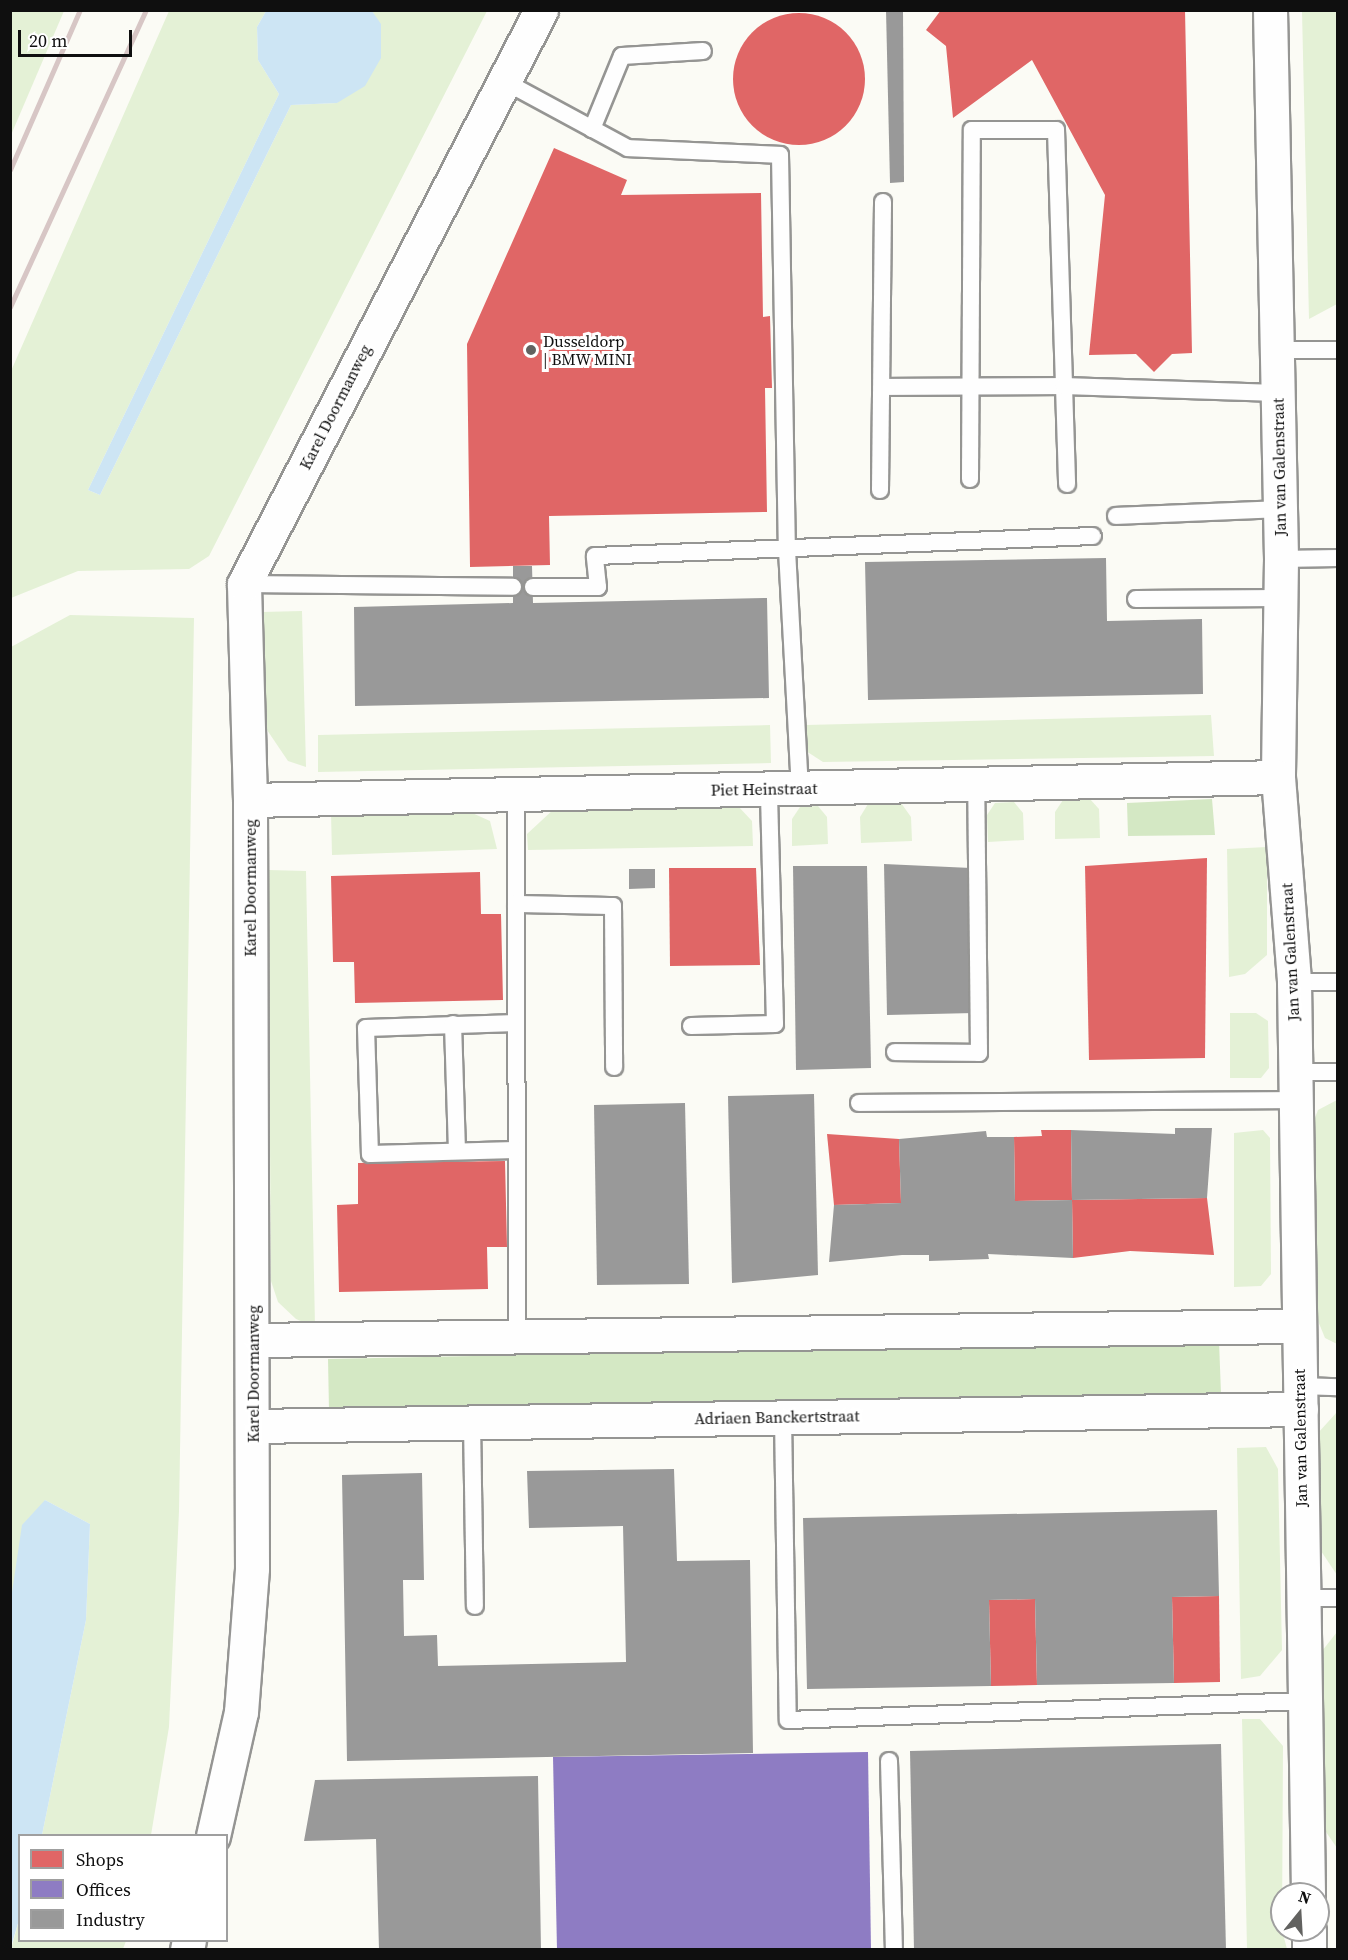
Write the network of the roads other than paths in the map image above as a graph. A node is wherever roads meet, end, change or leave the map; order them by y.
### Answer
1 (541, 10) edge
2 (1270, 10) edge
3 (703, 51) dead end
4 (502, 80) junction
5 (592, 129) junction
6 (883, 202) dead end
7 (1277, 350) junction
8 (1338, 350) edge
9 (1064, 386) junction
10 (882, 387) junction
11 (972, 387) junction
12 (1277, 393) junction
13 (970, 479) dead end
14 (1067, 484) dead end
15 (880, 490) dead end
16 (1280, 509) junction
17 (1116, 516) dead end
18 (1093, 536) dead end
19 (787, 550) junction
20 (1338, 558) edge
21 (1281, 559) junction
22 (244, 584) junction
23 (513, 587) dead end
24 (532, 587) dead end
25 (1280, 598) junction
26 (1136, 599) dead end
27 (1278, 777) junction
28 (976, 784) junction
29 (784, 788) junction
30 (516, 794) junction
31 (250, 800) junction
32 (516, 904) junction
33 (1294, 982) junction
34 (1338, 982) edge
35 (516, 1023) junction
36 (453, 1024) junction
37 (691, 1026) dead end
38 (895, 1052) dead end
39 (614, 1067) dead end
40 (1338, 1072) edge
41 (1294, 1086) junction
42 (859, 1103) dead end
43 (516, 1150) junction
44 (457, 1151) junction
45 (1299, 1326) junction
46 (253, 1340) junction
47 (517, 1340) junction
48 (1338, 1387) edge
49 (1300, 1398) junction
50 (783, 1416) junction
51 (472, 1422) junction
52 (253, 1426) junction
53 (1301, 1598) junction
54 (1338, 1598) edge
55 (475, 1606) dead end
56 (1305, 1701) junction
57 (888, 1761) dead end
58 (213, 1834) edge
59 (1308, 1882) edge
60 (894, 1950) edge

1 - 4 street, Karel Doormanweg
2 - 7 street, Jan van Galenstraat
3 - 5 lane
4 - 5 lane
4 - 22 street, Karel Doormanweg
5 - 19 lane
6 - 10 lane
7 - 8 lane
7 - 12 street, Jan van Galenstraat
9 - 11 lane
9 - 11 lane
9 - 12 lane
9 - 14 lane
10 - 11 lane
10 - 15 lane
11 - 13 lane
12 - 16 street, Jan van Galenstraat
16 - 17 lane
16 - 21 street, Jan van Galenstraat
18 - 19 lane
19 - 24 lane
19 - 29 lane
20 - 21 lane
21 - 25 street, Jan van Galenstraat
22 - 23 lane
22 - 31 street, Karel Doormanweg
25 - 26 lane
25 - 27 street, Jan van Galenstraat
27 - 28 street, Piet Heinstraat
27 - 33 street, Jan van Galenstraat
28 - 29 street, Piet Heinstraat
28 - 38 lane
29 - 30 street, Piet Heinstraat
29 - 37 lane
30 - 31 street, Piet Heinstraat
30 - 32 lane
31 - 46 street, Karel Doormanweg
32 - 35 lane
32 - 39 lane
33 - 34 lane
33 - 41 street, Jan van Galenstraat
35 - 36 lane
35 - 43 lane
36 - 44 lane
36 - 44 lane
40 - 41 lane
41 - 42 lane
41 - 45 street, Jan van Galenstraat
43 - 44 lane
43 - 47 lane
45 - 47 street
45 - 49 street, Jan van Galenstraat
46 - 47 street
46 - 52 street, Karel Doormanweg
48 - 49 lane
49 - 50 street, Adriaen Banckertstraat
49 - 53 street, Jan van Galenstraat
50 - 51 street, Adriaen Banckertstraat
50 - 56 lane
51 - 52 street, Adriaen Banckertstraat
51 - 55 lane
52 - 58 street, Karel Doormanweg
53 - 54 lane
53 - 56 street, Jan van Galenstraat
56 - 59 street, Jan van Galenstraat
57 - 60 lane

